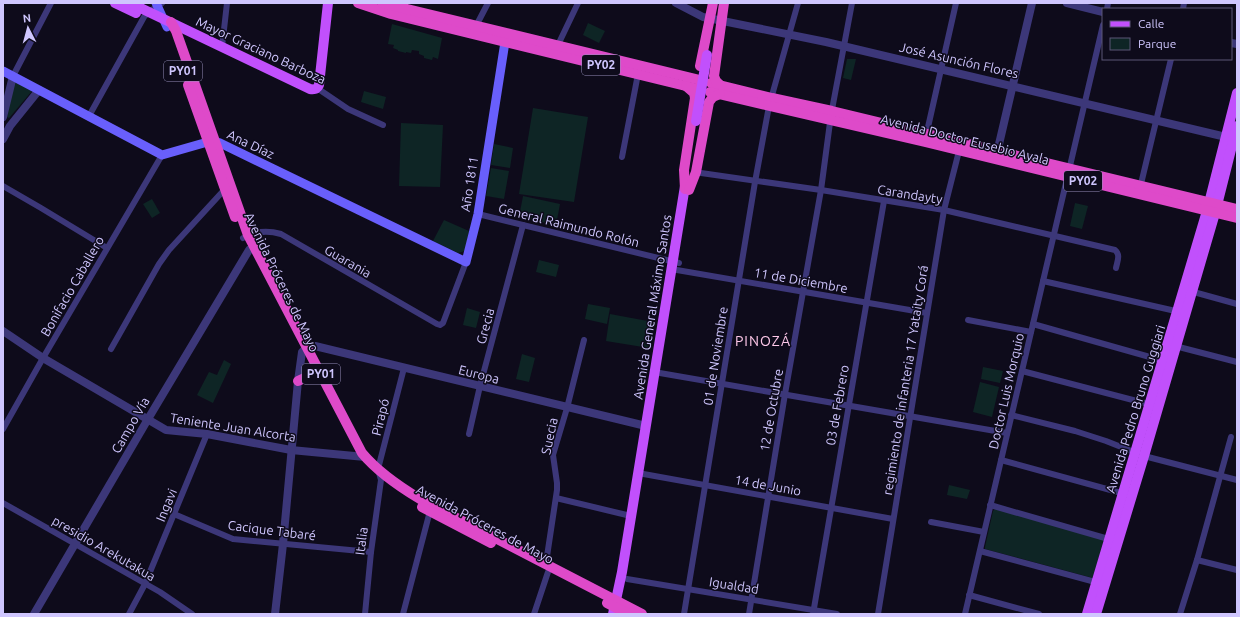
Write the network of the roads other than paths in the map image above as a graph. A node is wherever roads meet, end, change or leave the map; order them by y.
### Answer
1 (51, 3) edge
2 (115, 3) edge
3 (130, 3) edge
4 (227, 3) edge
5 (328, 3) edge
6 (358, 3) edge
7 (382, 3) edge
8 (488, 3) edge
9 (578, 3) edge
10 (676, 3) edge
11 (714, 3) edge
12 (723, 3) edge
13 (798, 3) edge
14 (852, 3) edge
15 (956, 3) edge
16 (1032, 3) edge
17 (1067, 3) edge
18 (155, 7) edge
19 (394, 8) edge
20 (1102, 12) edge
21 (716, 19) junction
22 (167, 22) junction
23 (476, 26) junction
24 (1102, 28) edge
25 (790, 36) junction
26 (505, 42) junction
27 (222, 47) junction
28 (844, 47) junction
29 (555, 50) junction
30 (1171, 60) edge
31 (3, 70) edge
32 (942, 70) junction
33 (638, 74) junction
34 (13, 76) junction
35 (686, 81) junction
36 (699, 85) dead end
37 (1012, 86) junction
38 (317, 88) junction
39 (716, 89) junction
40 (39, 90) junction
41 (1237, 93) edge
42 (771, 102) junction
43 (1084, 104) junction
44 (831, 115) junction
45 (89, 116) junction
46 (3, 117) edge
47 (1156, 120) junction
48 (6, 124) edge
49 (383, 125) dead end
50 (1237, 126) edge
51 (926, 138) junction
52 (3, 139) edge
53 (1232, 139) edge
54 (211, 141) junction
55 (959, 151) junction
56 (162, 155) junction
57 (996, 155) junction
58 (622, 157) dead end
59 (692, 157) junction
60 (694, 172) junction
61 (1068, 173) junction
62 (755, 182) junction
63 (3, 186) edge
64 (225, 189) junction
65 (687, 190) junction
66 (821, 190) junction
67 (1140, 190) junction
68 (884, 201) junction
69 (1212, 208) junction
70 (1237, 209) edge
71 (944, 210) junction
72 (478, 214) junction
73 (1237, 218) edge
74 (523, 225) junction
75 (246, 236) junction
76 (1053, 236) junction
77 (107, 248) junction
78 (249, 250) junction
79 (466, 262) junction
80 (675, 266) junction
81 (1116, 268) dead end
82 (739, 280) junction
83 (1043, 281) junction
84 (1188, 290) junction
85 (804, 292) junction
86 (865, 303) junction
87 (1237, 304) edge
88 (1181, 312) junction
89 (927, 313) junction
90 (968, 320) dead end
91 (1033, 324) junction
92 (440, 325) joint
93 (3, 331) edge
94 (1031, 332) junction
95 (584, 340) dead end
96 (1172, 345) junction
97 (111, 349) dead end
98 (304, 350) junction
99 (43, 358) junction
100 (1167, 361) junction
101 (1237, 362) edge
102 (404, 368) junction
103 (1022, 371) junction
104 (658, 373) junction
105 (313, 374) junction
106 (298, 381) junction
107 (722, 383) junction
108 (480, 386) junction
109 (785, 394) junction
110 (1154, 405) junction
111 (848, 406) junction
112 (567, 408) junction
113 (1011, 415) junction
114 (911, 416) junction
115 (148, 419) junction
116 (646, 426) junction
117 (3, 429) edge
118 (1007, 433) junction
119 (207, 434) junction
120 (469, 434) dead end
121 (1231, 437) dead end
122 (291, 450) junction
123 (1140, 453) junction
124 (361, 456) junction
125 (1001, 460) junction
126 (379, 473) junction
127 (641, 474) junction
128 (1219, 476) junction
129 (1237, 480) edge
130 (705, 485) junction
131 (1127, 494) junction
132 (768, 496) junction
133 (556, 498) junction
134 (3, 503) edge
135 (990, 505) junction
136 (830, 508) junction
137 (430, 512) junction
138 (174, 514) junction
139 (631, 516) junction
140 (893, 519) junction
141 (930, 522) dead end
142 (984, 532) junction
143 (1114, 540) junction
144 (76, 544) junction
145 (283, 544) junction
146 (980, 551) junction
147 (370, 552) junction
148 (1197, 560) junction
149 (547, 568) junction
150 (1237, 570) edge
151 (627, 579) junction
152 (145, 584) junction
153 (1101, 584) junction
154 (688, 589) junction
155 (969, 595) junction
156 (752, 600) junction
157 (620, 609) edge
158 (813, 612) edge
159 (34, 614) edge
160 (129, 614) edge
161 (192, 614) edge
162 (275, 614) edge
163 (365, 614) edge
164 (403, 614) edge
165 (534, 614) edge
166 (642, 614) edge
167 (684, 614) edge
168 (749, 614) edge
169 (837, 614) edge
170 (878, 614) edge
171 (965, 614) edge
172 (1039, 614) edge
173 (1087, 614) edge
174 (1096, 614) edge
175 (1180, 614) edge

1 - 34 street
2 - 18 main road
3 - 18 main road
4 - 27 street
5 - 38 main road
6 - 19 highway, PY02
7 - 19 highway, PY02
8 - 23 street
9 - 29 street
10 - 21 street, José Asunción Flores
11 - 21 highway
12 - 21 highway
13 - 25 street, 01 de Noviembre
14 - 28 street, 12 de Octubre
15 - 32 street
16 - 37 street
17 - 20 street
18 - 22 main road, Mayor Graciano Barboza
18 - 22 main road
18 - 45 street
19 - 23 highway, PY02
19 - 26 highway, PY02
21 - 25 street, José Asunción Flores
21 - 35 highway
21 - 39 highway
21 - 59 main road, Avenida General Máximo Santos, bridge
22 - 27 main road, Mayor Graciano Barboza
22 - 54 highway, Avenida Próceres de Mayo / PY01
22 - 54 highway, Avenida Próceres de Mayo / PY01
23 - 29 highway, PY02
24 - 43 street, Doctor Luis Morquio
25 - 28 street, José Asunción Flores
25 - 42 street, 01 de Noviembre
26 - 29 highway, PY02
26 - 72 main road, Año 1811
27 - 38 main road, Mayor Graciano Barboza
28 - 32 street, José Asunción Flores
28 - 44 street, 12 de Octubre
29 - 33 highway, PY02
29 - 35 highway, PY02
30 - 47 street
31 - 34 main road
32 - 37 street, José Asunción Flores
32 - 51 street
33 - 35 highway, PY02
33 - 58 street
34 - 40 main road
34 - 46 street
35 - 36 highway, PY02
35 - 65 highway
37 - 43 street, José Asunción Flores
37 - 57 street
38 - 49 street, Mayor Graciano Barboza
39 - 42 highway, Avenida Doctor Eusebio Ayala / PY02
39 - 60 highway
40 - 45 main road
40 - 48 street
41 - 53 main road
42 - 44 highway, Avenida Doctor Eusebio Ayala / PY02
42 - 62 street, 01 de Noviembre
43 - 47 street, José Asunción Flores
43 - 61 street, Doctor Luis Morquio
44 - 51 highway, Avenida Doctor Eusebio Ayala / PY02
44 - 66 street, 12 de Octubre
45 - 56 main road
47 - 53 street, José Asunción Flores
47 - 67 street
48 - 52 street
50 - 53 main road
51 - 55 highway, Avenida Doctor Eusebio Ayala / PY02
51 - 57 highway, Avenida Doctor Eusebio Ayala / PY02
53 - 69 main road, Avenida Pedro Bruno Guggiari
54 - 56 main road, Ana Díaz
54 - 64 highway, Avenida Próceres de Mayo / PY01
54 - 75 highway, Avenida Próceres de Mayo / PY01
54 - 79 main road, Ana Díaz
55 - 57 highway, Avenida Doctor Eusebio Ayala / PY02
55 - 71 street, regimiento de infanteria 17 Yataity Corá
56 - 77 street, Bonifacio Caballero
57 - 61 highway, Avenida Doctor Eusebio Ayala / PY02
59 - 60 main road, Avenida General Máximo Santos
59 - 65 main road, Avenida General Máximo Santos
60 - 62 street, Carandayty
60 - 65 highway
61 - 67 highway, Avenida Doctor Eusebio Ayala / PY02
61 - 76 street, Doctor Luis Morquio
62 - 66 street, Carandayty
62 - 82 street, 01 de Noviembre
63 - 77 street
64 - 75 highway, Avenida Próceres de Mayo / PY01
64 - 97 street
65 - 80 main road, Avenida General Máximo Santos
66 - 68 street, Carandayty
66 - 85 street, 12 de Octubre
67 - 69 highway, Avenida Doctor Eusebio Ayala / PY02
68 - 71 street, Carandayty
68 - 86 street, 03 de Febrero
69 - 70 highway, Avenida Doctor Eusebio Ayala / PY02
69 - 73 highway, Avenida Doctor Eusebio Ayala / PY02
69 - 84 main road, Avenida Pedro Bruno Guggiari
71 - 76 street, Carandayty
71 - 89 street, regimiento de infanteria 17 Yataity Corá
72 - 74 street, General Raimundo Rolón
72 - 79 main road, Año 1811
74 - 80 street, General Raimundo Rolón
74 - 108 street, Grecia
75 - 78 highway, Avenida Próceres de Mayo / PY01
75 - 92 street, Guarania
75 - 98 highway, Avenida Próceres de Mayo / PY01
76 - 81 street, Carandayty
76 - 83 street, Doctor Luis Morquio
77 - 99 street, Bonifacio Caballero
78 - 98 highway, Avenida Próceres de Mayo / PY01
78 - 115 street, Campo Vía
79 - 92 street, Año 1811
80 - 82 street, 11 de Diciembre
80 - 104 main road, Avenida General Máximo Santos
82 - 85 street, 11 de Diciembre
82 - 107 street, 01 de Noviembre
83 - 88 street
83 - 91 street, Doctor Luis Morquio
84 - 87 street
84 - 88 main road, Avenida Pedro Bruno Guggiari
85 - 86 street, 11 de Diciembre
85 - 109 street, 12 de Octubre
86 - 89 street, 11 de Diciembre
86 - 111 street, 03 de Febrero
88 - 96 main road, Avenida Pedro Bruno Guggiari
89 - 114 street, regimiento de infanteria 17 Yataity Corá
90 - 94 street
91 - 94 street, Doctor Luis Morquio
91 - 100 street
93 - 99 street, Teniente Juan Alcorta
94 - 103 street, Doctor Luis Morquio
95 - 112 street, Suecia
96 - 100 main road, Avenida Pedro Bruno Guggiari
96 - 101 street
98 - 102 street, Europa
98 - 105 highway, Avenida Próceres de Mayo / PY01
98 - 106 street
98 - 124 highway, Avenida Próceres de Mayo / PY01
99 - 115 street, Teniente Juan Alcorta
99 - 117 street, Bonifacio Caballero
100 - 110 main road, Avenida Pedro Bruno Guggiari
102 - 108 street, Europa
102 - 126 street, Pirapó
103 - 110 street
103 - 113 street, Doctor Luis Morquio
104 - 107 street
104 - 116 main road, Avenida General Máximo Santos
104 - 127 main road, Avenida General Máximo Santos
105 - 106 highway
105 - 124 highway, Avenida Próceres de Mayo / PY01
106 - 122 street
107 - 109 street
107 - 130 street, 01 de Noviembre
108 - 112 street, Europa
108 - 120 street, Grecia
109 - 111 street
109 - 132 street, 12 de Octubre
110 - 123 main road, Avenida Pedro Bruno Guggiari
111 - 114 street
111 - 136 street, 03 de Febrero
112 - 116 street, Europa
112 - 133 street, Suecia
113 - 118 street, Doctor Luis Morquio
113 - 123 street
114 - 118 street
114 - 140 street, regimiento de infanteria 17 Yataity Corá
115 - 119 street, Teniente Juan Alcorta
115 - 144 street, Campo Vía
116 - 127 main road, Avenida General Máximo Santos
118 - 125 street, Doctor Luis Morquio
119 - 122 street, Teniente Juan Alcorta
119 - 138 street, Ingavi
121 - 128 street
122 - 124 street, Teniente Juan Alcorta
122 - 145 street
123 - 128 street
123 - 131 main road, Avenida Pedro Bruno Guggiari
124 - 126 highway, Avenida Próceres de Mayo / PY01
125 - 131 street
125 - 135 street, Doctor Luis Morquio
126 - 137 highway, Avenida Próceres de Mayo / PY01
126 - 147 street, Italia
126 - 149 highway, Avenida Próceres de Mayo / PY01
127 - 130 street, 14 de Junio
127 - 139 main road, Avenida General Máximo Santos
127 - 151 main road, Avenida General Máximo Santos
128 - 129 street
128 - 148 street
130 - 132 street, 14 de Junio
130 - 154 street, 01 de Noviembre
131 - 143 main road, Avenida Pedro Bruno Guggiari
132 - 136 street, 14 de Junio
132 - 156 street, 12 de Octubre
133 - 139 street
133 - 149 street, Suecia
134 - 144 street, presidio Arekutakua
135 - 142 street, Doctor Luis Morquio
135 - 143 street
136 - 140 street, 14 de Junio
136 - 158 street, 03 de Febrero
137 - 149 highway, Avenida Próceres de Mayo / PY01
137 - 164 street
138 - 145 street, Cacique Tabaré
138 - 152 street, Ingavi
139 - 157 main road, Avenida General Máximo Santos
140 - 170 street, regimiento de infanteria 17 Yataity Corá
141 - 142 street
142 - 146 street, Doctor Luis Morquio
143 - 153 main road, Avenida Pedro Bruno Guggiari
144 - 152 street, presidio Arekutakua
144 - 159 street, Campo Vía
145 - 147 street, Cacique Tabaré
145 - 162 street
146 - 153 street
146 - 155 street, Doctor Luis Morquio
147 - 163 street, Italia
148 - 150 street
148 - 175 street
149 - 157 highway, Avenida Próceres de Mayo / PY01
149 - 165 street, Suecia
151 - 154 street, Igualdad
151 - 157 main road, Avenida General Máximo Santos
152 - 160 street, Ingavi
152 - 161 street, presidio Arekutakua
153 - 173 main road, Avenida Pedro Bruno Guggiari
153 - 174 main road, Avenida Pedro Bruno Guggiari
154 - 156 street, Igualdad
154 - 167 street, 01 de Noviembre
155 - 171 street, Doctor Luis Morquio
155 - 172 street
156 - 158 street, Igualdad
156 - 168 street, 12 de Octubre
157 - 166 highway, PY01
158 - 169 street, Igualdad

